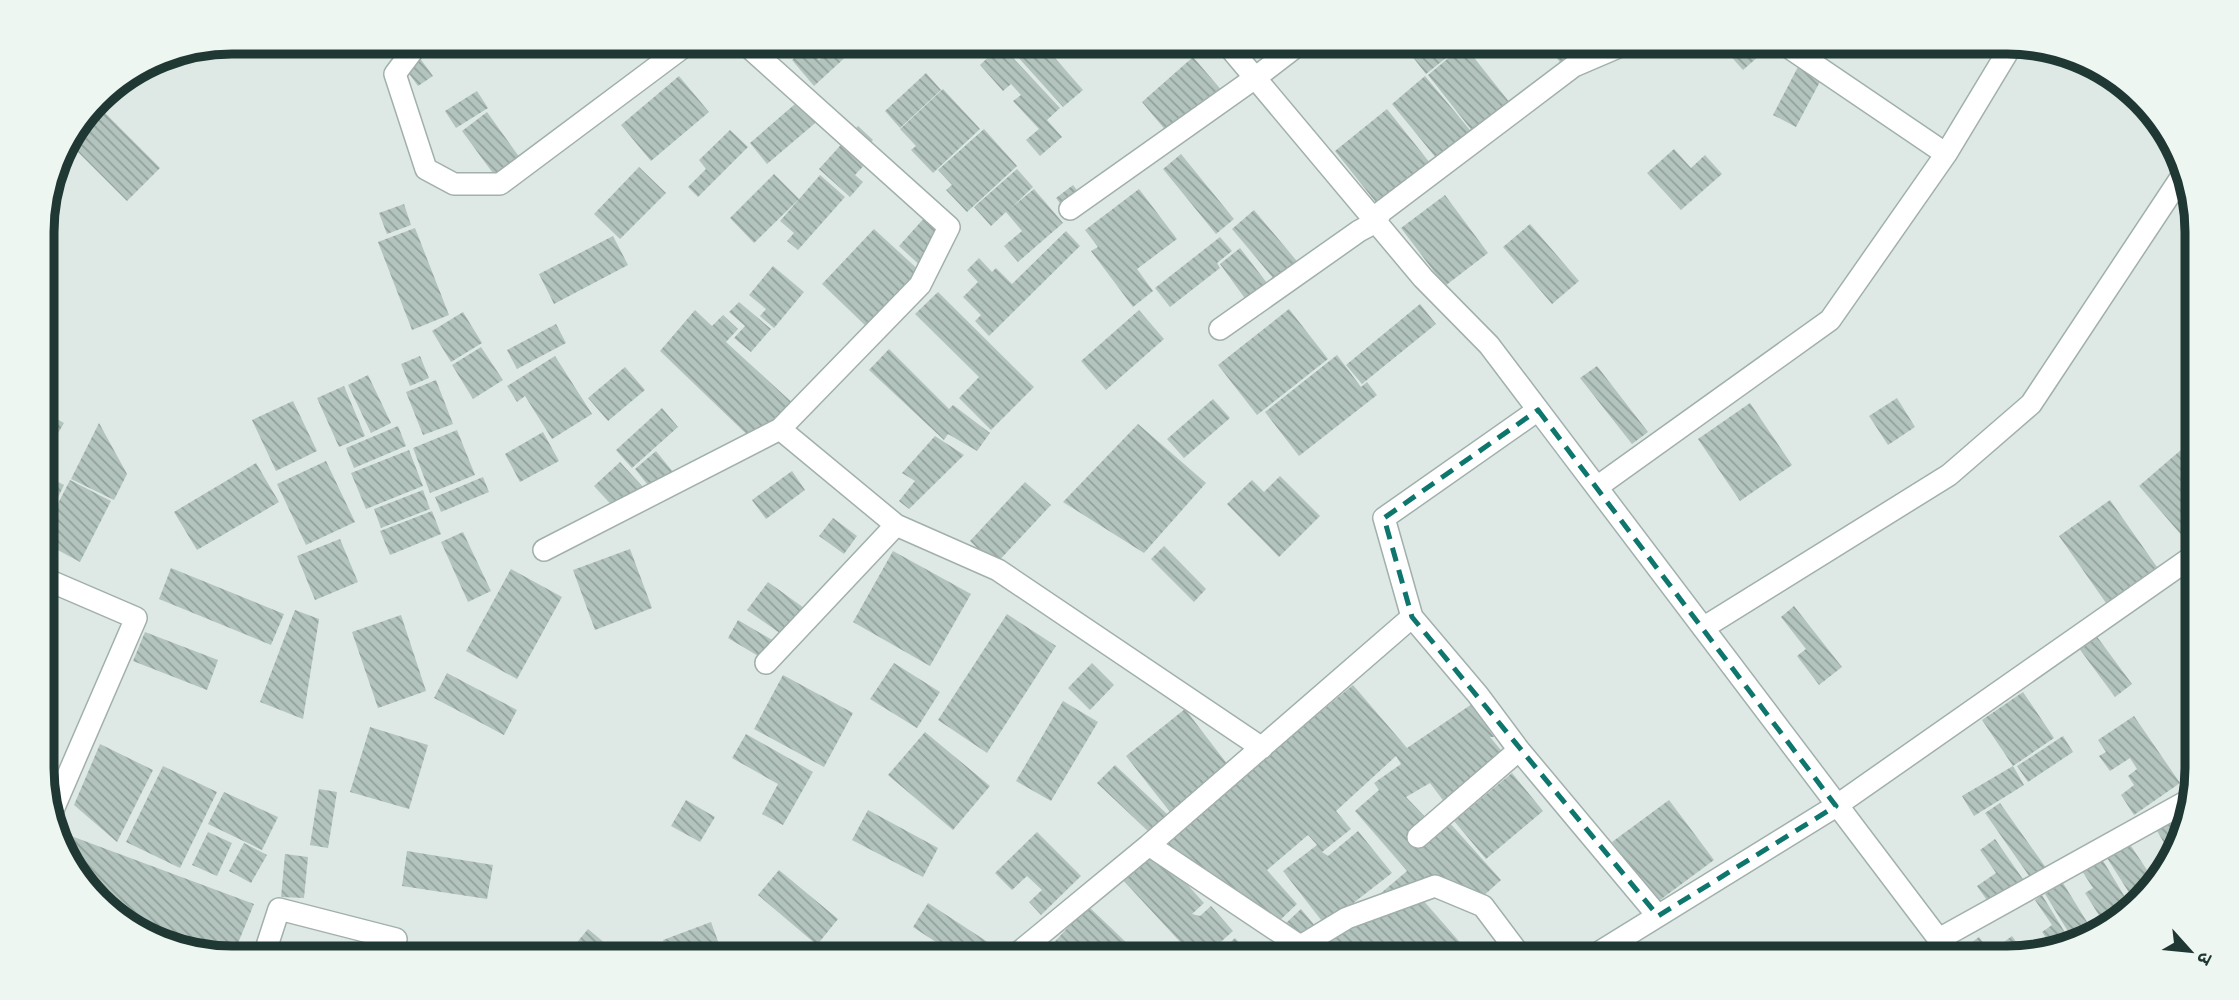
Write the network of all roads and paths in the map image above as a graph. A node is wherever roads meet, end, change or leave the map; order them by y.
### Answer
1 (1235, 54) edge
2 (1286, 54) edge
3 (1601, 54) edge
4 (1799, 54) edge
5 (2006, 54) edge
6 (409, 55) edge
7 (673, 55) edge
8 (757, 55) edge
9 (1255, 78) junction
10 (1946, 154) junction
11 (2178, 182) edge
12 (1070, 209) dead end
13 (1377, 222) junction
14 (1220, 329) dead end
15 (1538, 410) junction
16 (780, 429) junction
17 (1597, 487) junction
18 (896, 525) junction
19 (544, 550) dead end
20 (2185, 562) edge
21 (54, 583) edge
22 (1412, 617) junction
23 (1703, 628) junction
24 (766, 663) dead end
25 (1262, 748) junction
26 (1519, 750) junction
27 (58, 800) edge
28 (2180, 805) edge
29 (1836, 806) junction
30 (1419, 837) dead end
31 (1149, 845) junction
32 (1658, 916) junction
33 (1939, 939) junction
34 (1299, 945) edge
35 (1301, 945) edge
36 (1512, 945) edge
37 (1611, 945) edge
38 (1943, 945) edge
39 (267, 946) edge
40 (395, 946) edge
41 (1027, 946) edge

1 - 9 street
2 - 9 street
3 - 13 street
4 - 10 street
5 - 10 street
6 - 7 street
8 - 16 street
9 - 12 street
9 - 13 street
10 - 17 street
11 - 23 street
13 - 14 street
13 - 15 street
15 - 17 street
15 - 22 street
16 - 18 street
16 - 19 street
17 - 23 street
18 - 24 street
18 - 25 street
20 - 29 street
21 - 27 street
22 - 25 street
22 - 26 street
23 - 29 street
25 - 31 street
26 - 30 street
26 - 32 street
28 - 33 street
29 - 32 street
29 - 33 street
31 - 34 street
31 - 41 street
32 - 37 street
33 - 38 street
35 - 36 street
39 - 40 street

